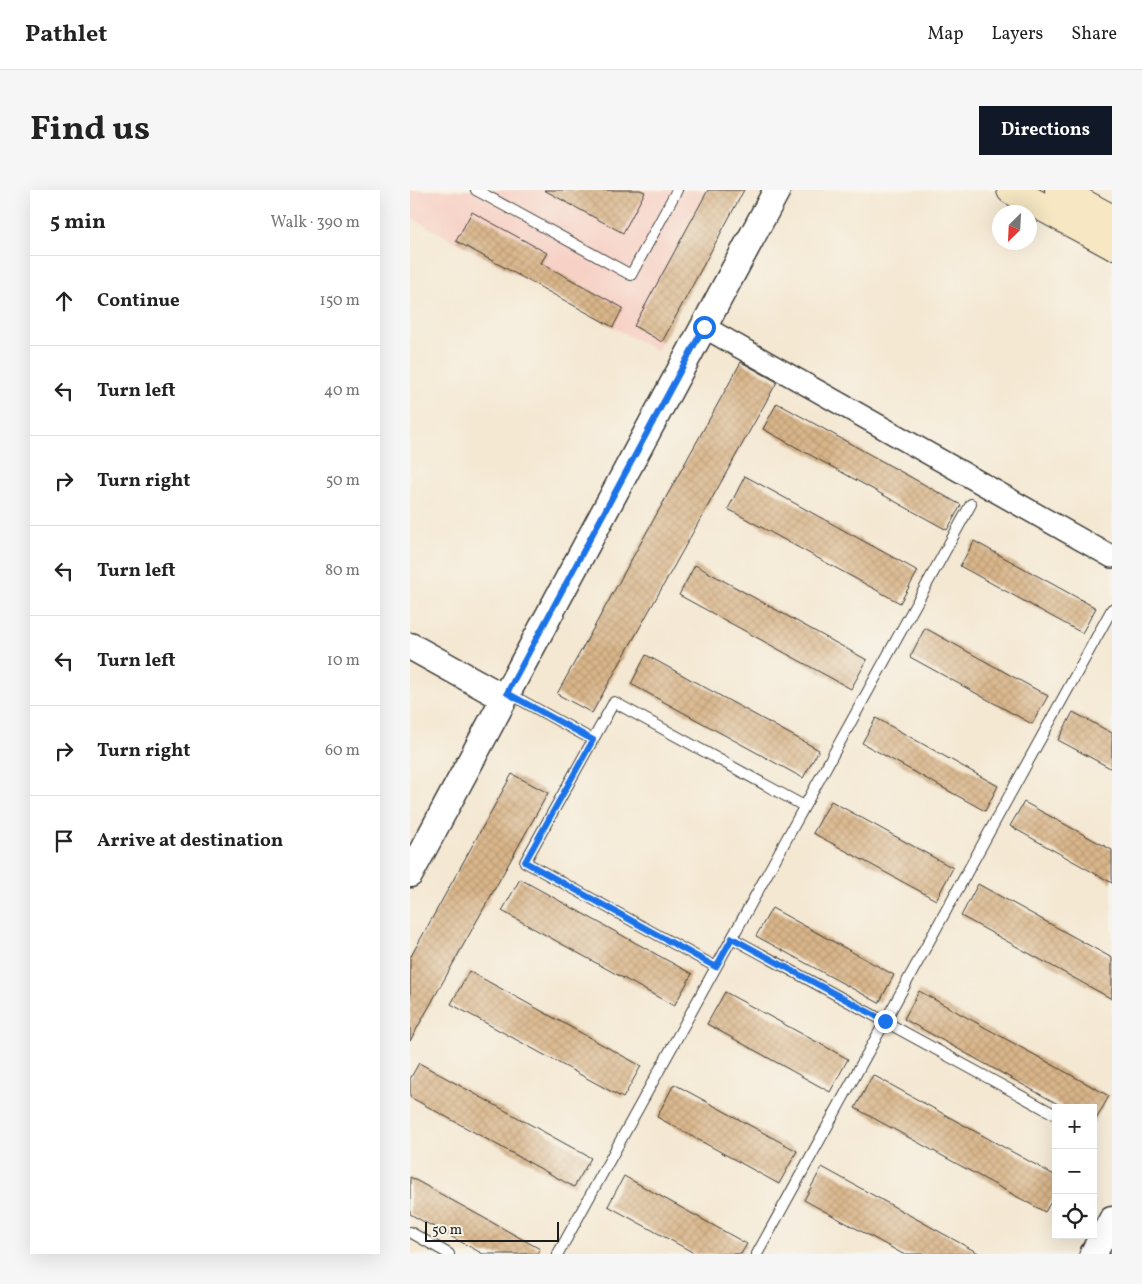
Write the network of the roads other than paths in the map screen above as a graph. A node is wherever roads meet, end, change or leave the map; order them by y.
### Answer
1 (476, 190) edge
2 (677, 190) edge
3 (777, 190) edge
4 (1011, 190) edge
5 (1071, 193) edge
6 (1112, 219) edge
7 (1112, 246) edge
8 (704, 327) junction
9 (971, 504) dead end
10 (1112, 557) edge
11 (1112, 609) edge
12 (410, 646) edge
13 (506, 696) junction
14 (593, 740) junction
15 (804, 806) junction
16 (410, 874) edge
17 (732, 938) junction
18 (716, 967) junction
19 (885, 1021) junction
20 (1052, 1114) edge
21 (1112, 1220) edge
22 (410, 1232) edge
23 (449, 1254) edge
24 (558, 1254) edge
25 (757, 1254) edge
26 (1093, 1254) edge

1 - 2 lane
3 - 8 street
4 - 7 main road
5 - 6 main road
8 - 10 street
8 - 13 street
9 - 15 lane
11 - 19 lane
12 - 13 street
13 - 14 lane
13 - 16 street
14 - 15 lane
14 - 18 lane
15 - 17 lane
17 - 18 lane
17 - 19 lane
18 - 24 lane
19 - 20 lane
19 - 25 lane
21 - 26 street
22 - 23 lane

